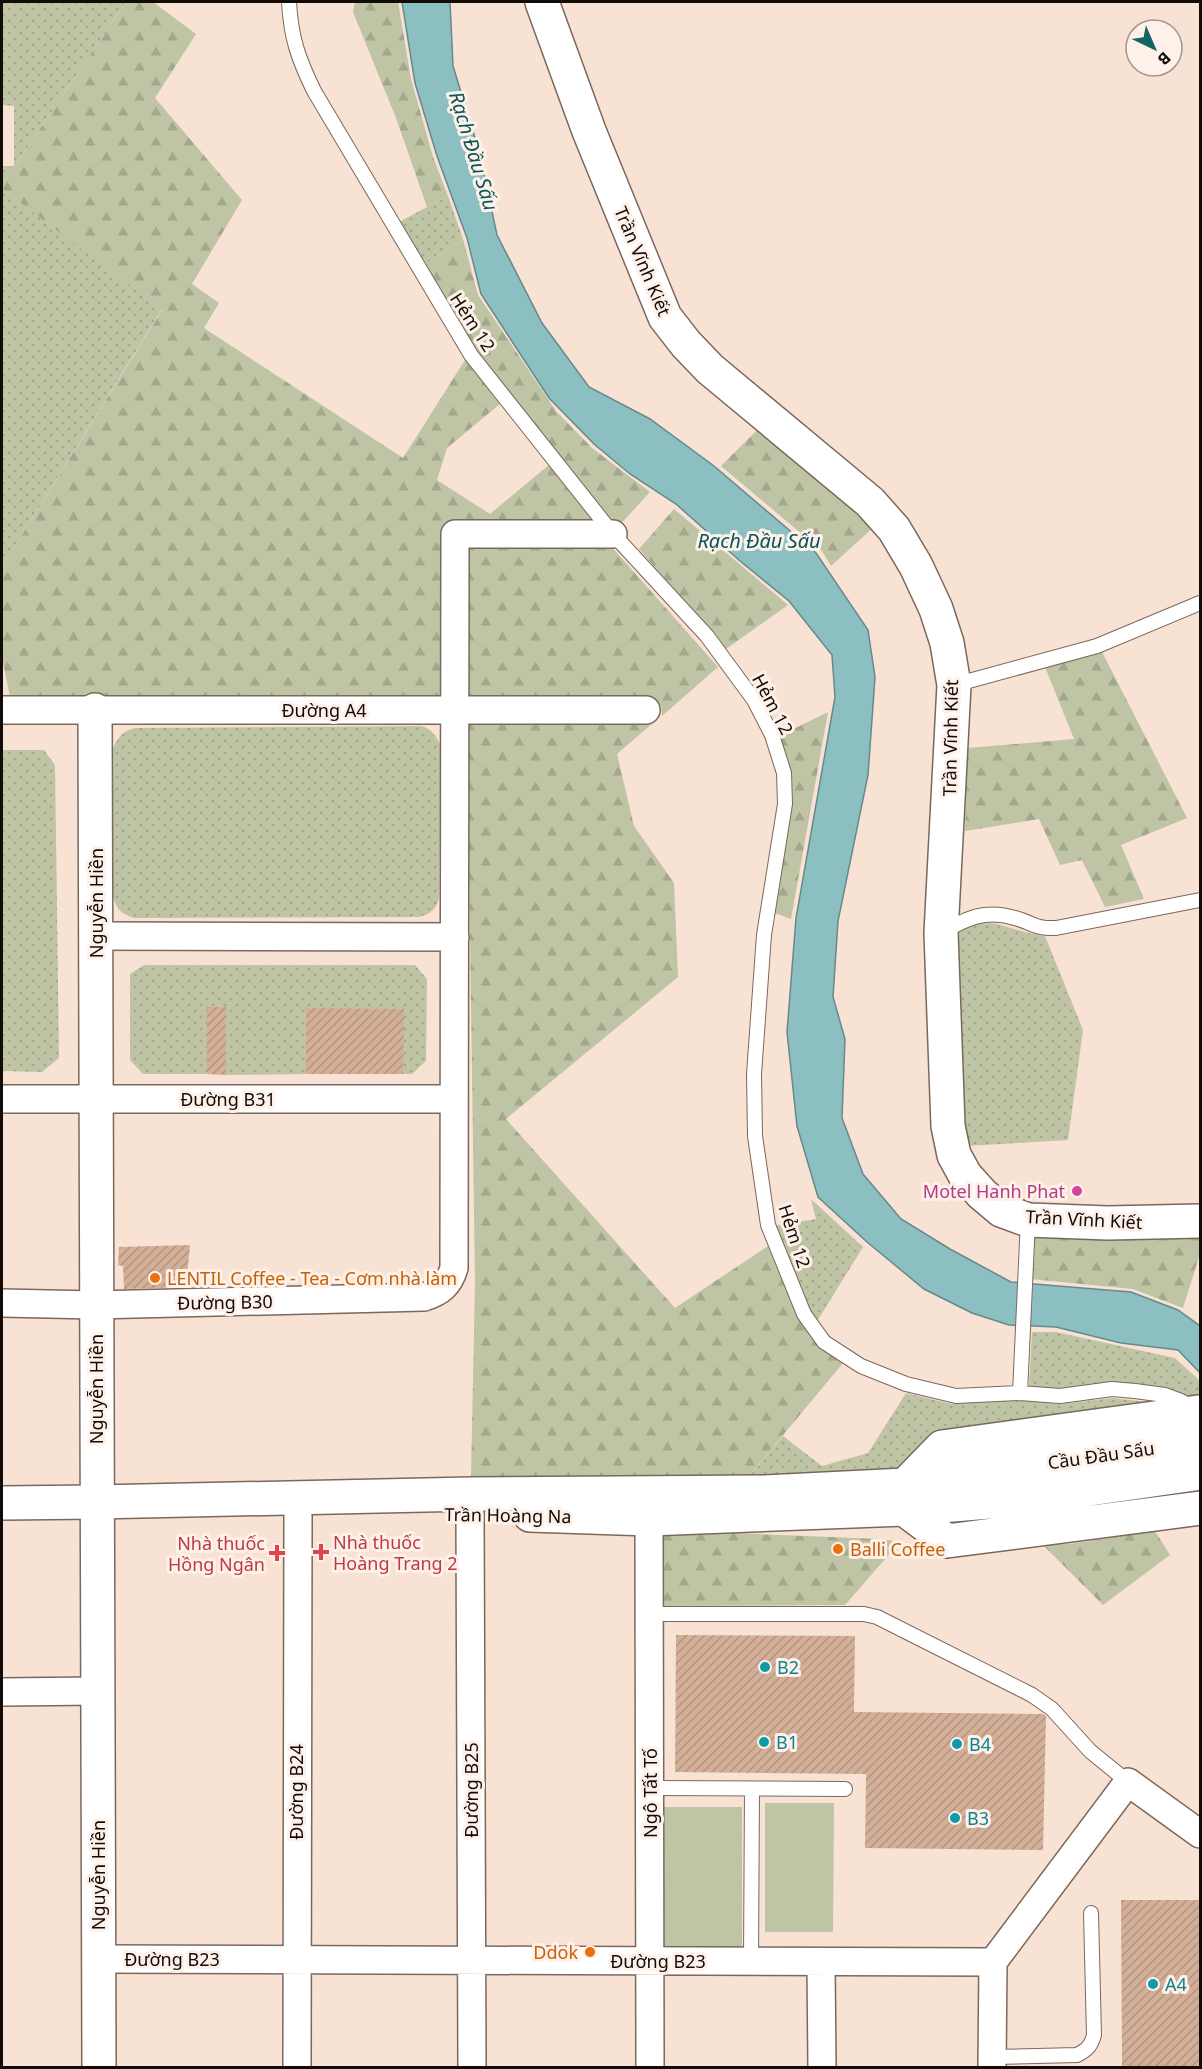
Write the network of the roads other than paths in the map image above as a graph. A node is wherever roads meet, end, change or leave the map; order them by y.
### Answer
1 (289, 2) edge
2 (542, 2) edge
3 (613, 534) junction
4 (1200, 603) edge
5 (954, 685) junction
6 (2, 710) edge
7 (95, 710) junction
8 (455, 710) junction
9 (646, 710) dead end
10 (1200, 900) edge
11 (941, 933) junction
12 (96, 936) junction
13 (455, 937) junction
14 (2, 1099) edge
15 (96, 1099) junction
16 (454, 1099) junction
17 (1028, 1220) junction
18 (1200, 1221) edge
19 (2, 1303) edge
20 (95, 1305) junction
21 (1020, 1393) junction
22 (1200, 1422) edge
23 (1002, 1469) joint
24 (1200, 1473) edge
25 (904, 1497) junction
26 (1013, 1500) joint
27 (2, 1503) edge
28 (1200, 1508) edge
29 (96, 1512) junction
30 (470, 1513) junction
31 (298, 1516) junction
32 (649, 1518) junction
33 (2, 1522) edge
34 (650, 1614) junction
35 (98, 1691) junction
36 (2, 1692) edge
37 (1128, 1782) junction
38 (650, 1788) junction
39 (752, 1788) junction
40 (845, 1789) dead end
41 (1200, 1834) edge
42 (1091, 1913) dead end
43 (98, 1959) junction
44 (296, 1959) junction
45 (471, 1959) junction
46 (751, 1961) junction
47 (650, 1962) junction
48 (993, 1962) junction
49 (821, 1963) junction
50 (992, 2062) edge
51 (99, 2067) edge
52 (297, 2067) edge
53 (472, 2067) edge
54 (650, 2067) edge
55 (822, 2067) edge

1 - 3 lane, Hẻm 12
2 - 5 main road, Trần Vĩnh Kiết
3 - 8 street
3 - 21 lane, Hẻm 12
4 - 5 lane
5 - 11 main road, Trần Vĩnh Kiết
6 - 7 street, Đường A4
7 - 8 street, Đường A4
7 - 12 main road, Nguyễn Hiền
8 - 9 street, Đường A4
8 - 13 street
10 - 11 lane
11 - 17 main road, Trần Vĩnh Kiết
12 - 13 street
12 - 15 main road, Nguyễn Hiền
13 - 16 street
14 - 15 street, Đường B31
15 - 16 street, Đường B31
15 - 20 main road, Nguyễn Hiền
16 - 20 street, Đường B30
17 - 18 main road, Trần Vĩnh Kiết
17 - 21 lane
19 - 20 street, Đường B30
20 - 29 main road, Nguyễn Hiền
21 - 22 lane, Hẻm 12
22 - 23 main road, Cầu Đầu Sấu
22 - 25 main road
23 - 25 main road, Trần Hoàng Na
24 - 26 main road, Cầu Đầu Sấu
25 - 26 main road, Trần Hoàng Na
25 - 28 main road
25 - 29 main road, Trần Hoàng Na
25 - 32 main road, Trần Hoàng Na
27 - 29 main road, Trần Hoàng Na
29 - 31 main road, Trần Hoàng Na
29 - 33 main road, Trần Hoàng Na
29 - 35 main road, Nguyễn Hiền
30 - 31 main road, Trần Hoàng Na
30 - 32 main road, Trần Hoàng Na
30 - 45 street, Đường B25
31 - 44 street, Đường B24
32 - 34 street, Ngô Tất Tố
34 - 37 lane
34 - 38 street, Ngô Tất Tố
35 - 36 street
35 - 43 main road, Nguyễn Hiền
37 - 41 street
37 - 48 street
38 - 39 lane
38 - 47 street, Ngô Tất Tố
39 - 40 lane
39 - 46 lane
42 - 50 lane
43 - 44 street, Đường B23
43 - 51 main road, Nguyễn Hiền
44 - 45 street, Đường B23
44 - 52 street, Đường B24
45 - 47 street, Đường B23
45 - 53 street, Đường B25
46 - 47 street, Đường B23
46 - 49 street, Đường B23
47 - 54 street, Ngô Tất Tố
48 - 49 street, Đường B23
48 - 50 street
49 - 55 street

